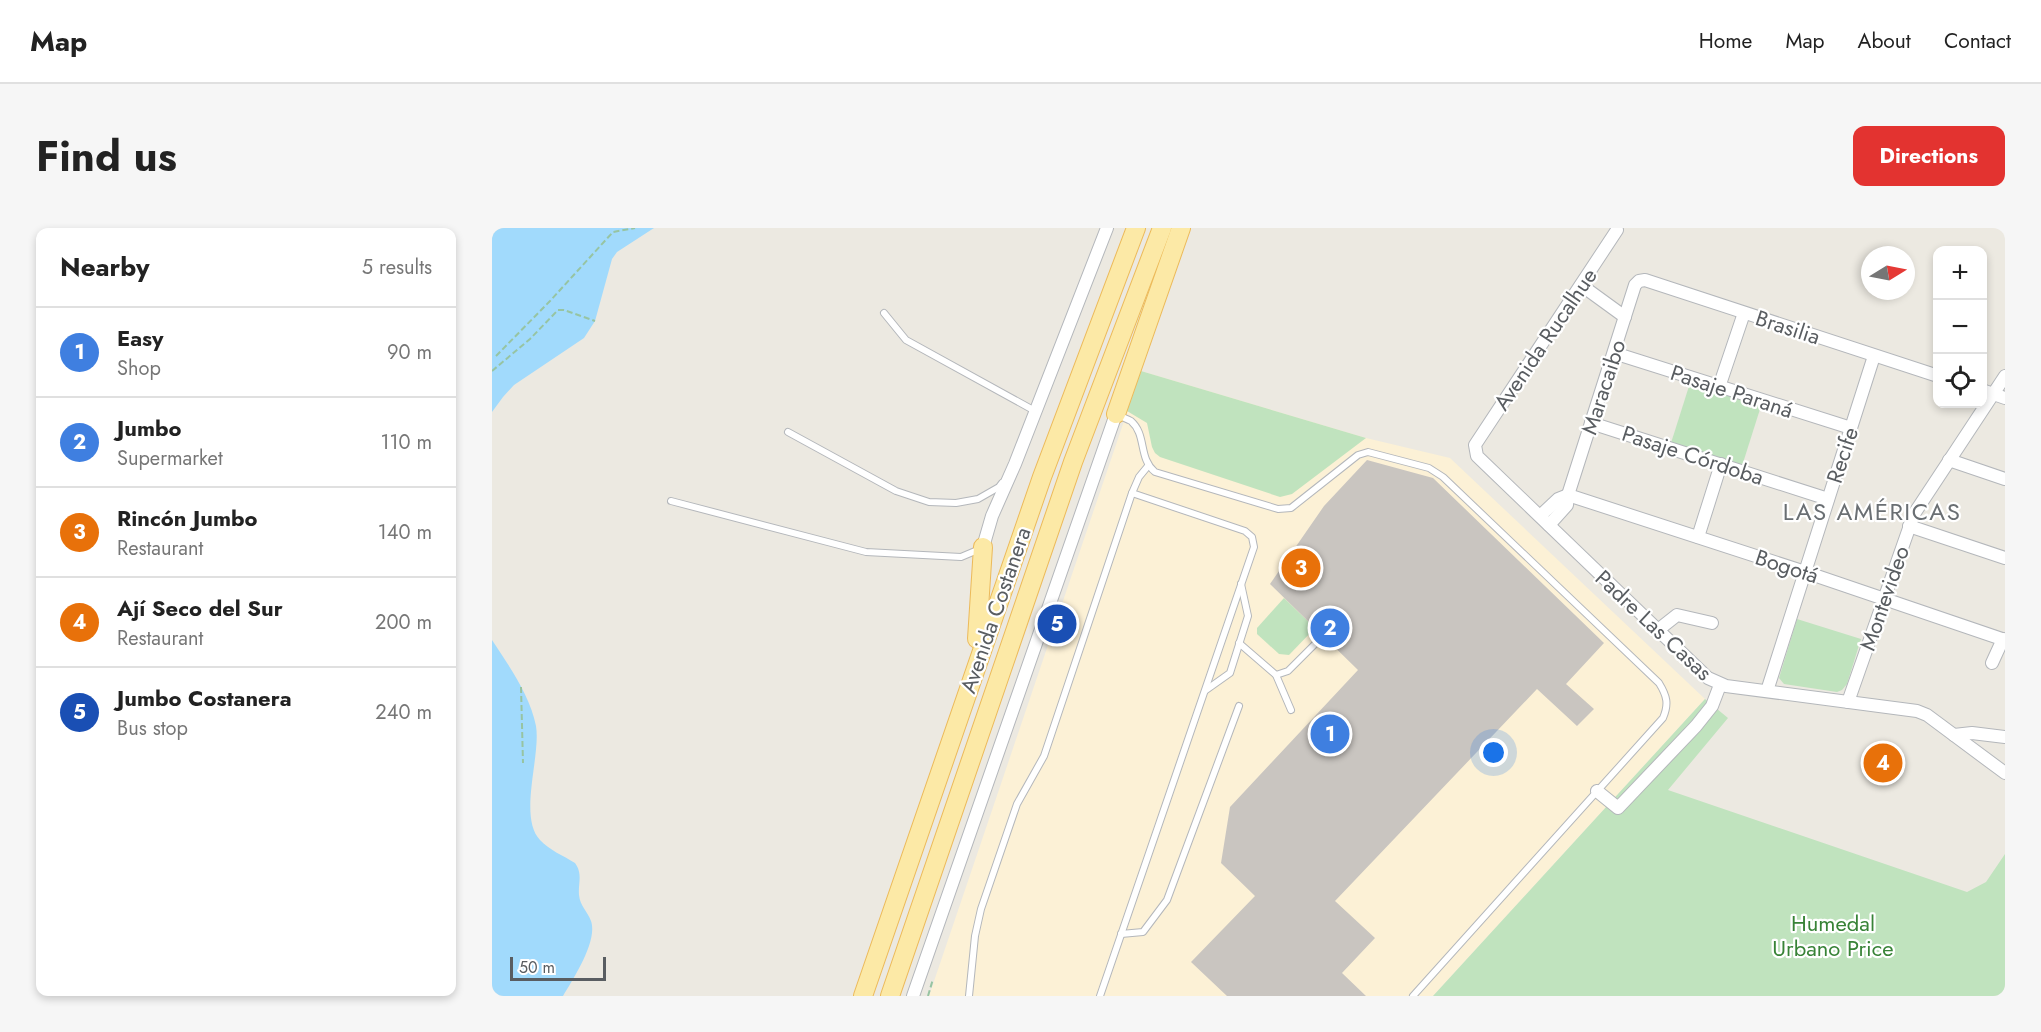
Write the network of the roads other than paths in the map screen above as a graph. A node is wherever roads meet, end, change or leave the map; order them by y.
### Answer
1 (1107, 228) edge
2 (1136, 228) edge
3 (1162, 228) edge
4 (1180, 228) edge
5 (1617, 230) dead end
6 (1639, 281) joint
7 (1581, 285) junction
8 (884, 313) dead end
9 (1744, 313) junction
10 (1625, 317) junction
11 (1614, 353) junction
12 (1874, 356) junction
13 (1933, 374) edge
14 (2005, 376) edge
15 (1719, 387) junction
16 (1994, 394) edge
17 (1035, 411) junction
18 (1116, 414) junction
19 (1591, 423) junction
20 (1851, 428) junction
21 (788, 432) dead end
22 (1474, 450) joint
23 (1949, 460) junction
24 (1015, 464) junction
25 (1721, 464) junction
26 (1148, 466) junction
27 (2005, 479) edge
28 (1132, 493) junction
29 (1568, 495) junction
30 (1828, 498) junction
31 (671, 501) dead end
32 (1545, 521) junction
33 (1909, 526) junction
34 (1698, 537) junction
35 (983, 547) junction
36 (2005, 558) edge
37 (1805, 572) junction
38 (1241, 584) junction
39 (1884, 598) junction
40 (1712, 623) dead end
41 (1658, 630) junction
42 (2004, 639) edge
43 (1239, 643) junction
44 (1315, 644) dead end
45 (1992, 663) dead end
46 (1276, 675) junction
47 (971, 680) junction
48 (1720, 685) junction
49 (1205, 690) junction
50 (1767, 691) junction
51 (1848, 702) junction
52 (1239, 706) dead end
53 (1291, 710) dead end
54 (1954, 735) junction
55 (2005, 737) edge
56 (2005, 773) edge
57 (1597, 791) junction
58 (1121, 934) junction
59 (864, 996) edge
60 (890, 996) edge
61 (913, 996) edge
62 (969, 996) edge
63 (1100, 996) edge
64 (1413, 996) edge

1 - 17 street
2 - 47 main road, Avenida Costanera
3 - 60 main road, Avenida Costanera
4 - 18 main road
5 - 7 street, Avenida Rucalhue
6 - 9 street, Brasilia
6 - 10 street, Maracaibo
7 - 10 street
7 - 22 street, Avenida Rucalhue
8 - 17 lane
9 - 12 street, Brasilia
9 - 15 street
10 - 11 street, Maracaibo
11 - 15 street, Pasaje Paraná
11 - 19 street, Maracaibo
12 - 13 street, Brasilia
12 - 20 street, Recife
14 - 16 street, Montevideo
15 - 20 street, Pasaje Paraná
16 - 23 street, Montevideo
17 - 24 street
18 - 26 lane
18 - 61 street
19 - 25 street, Pasaje Córdoba
19 - 29 street, Maracaibo
20 - 30 street, Recife
21 - 24 lane
22 - 32 street, Padre Las Casas
23 - 27 street
23 - 33 street, Montevideo
24 - 35 street
25 - 30 street, Pasaje Córdoba
25 - 34 street
26 - 28 lane
26 - 57 lane
28 - 38 lane
28 - 62 lane
29 - 32 street
29 - 34 street, Bogotá
30 - 37 street, Recife
31 - 35 lane
32 - 41 street, Padre Las Casas
33 - 36 street
33 - 39 street, Montevideo
34 - 37 street, Bogotá
35 - 47 main road
37 - 39 street, Bogotá
37 - 50 street, Recife
38 - 43 lane
38 - 49 lane
39 - 42 street, Bogotá
39 - 51 street, Montevideo
40 - 41 street
41 - 48 street, Padre Las Casas
42 - 45 street
43 - 46 lane
43 - 49 lane
44 - 46 lane
46 - 53 lane
47 - 59 main road, Avenida Costanera
48 - 50 street, Padre Las Casas
48 - 57 street
49 - 58 lane
50 - 51 street, Padre Las Casas
51 - 54 street, Padre Las Casas
52 - 58 lane
54 - 55 street
54 - 56 street, Padre Las Casas
57 - 64 lane
58 - 63 lane

